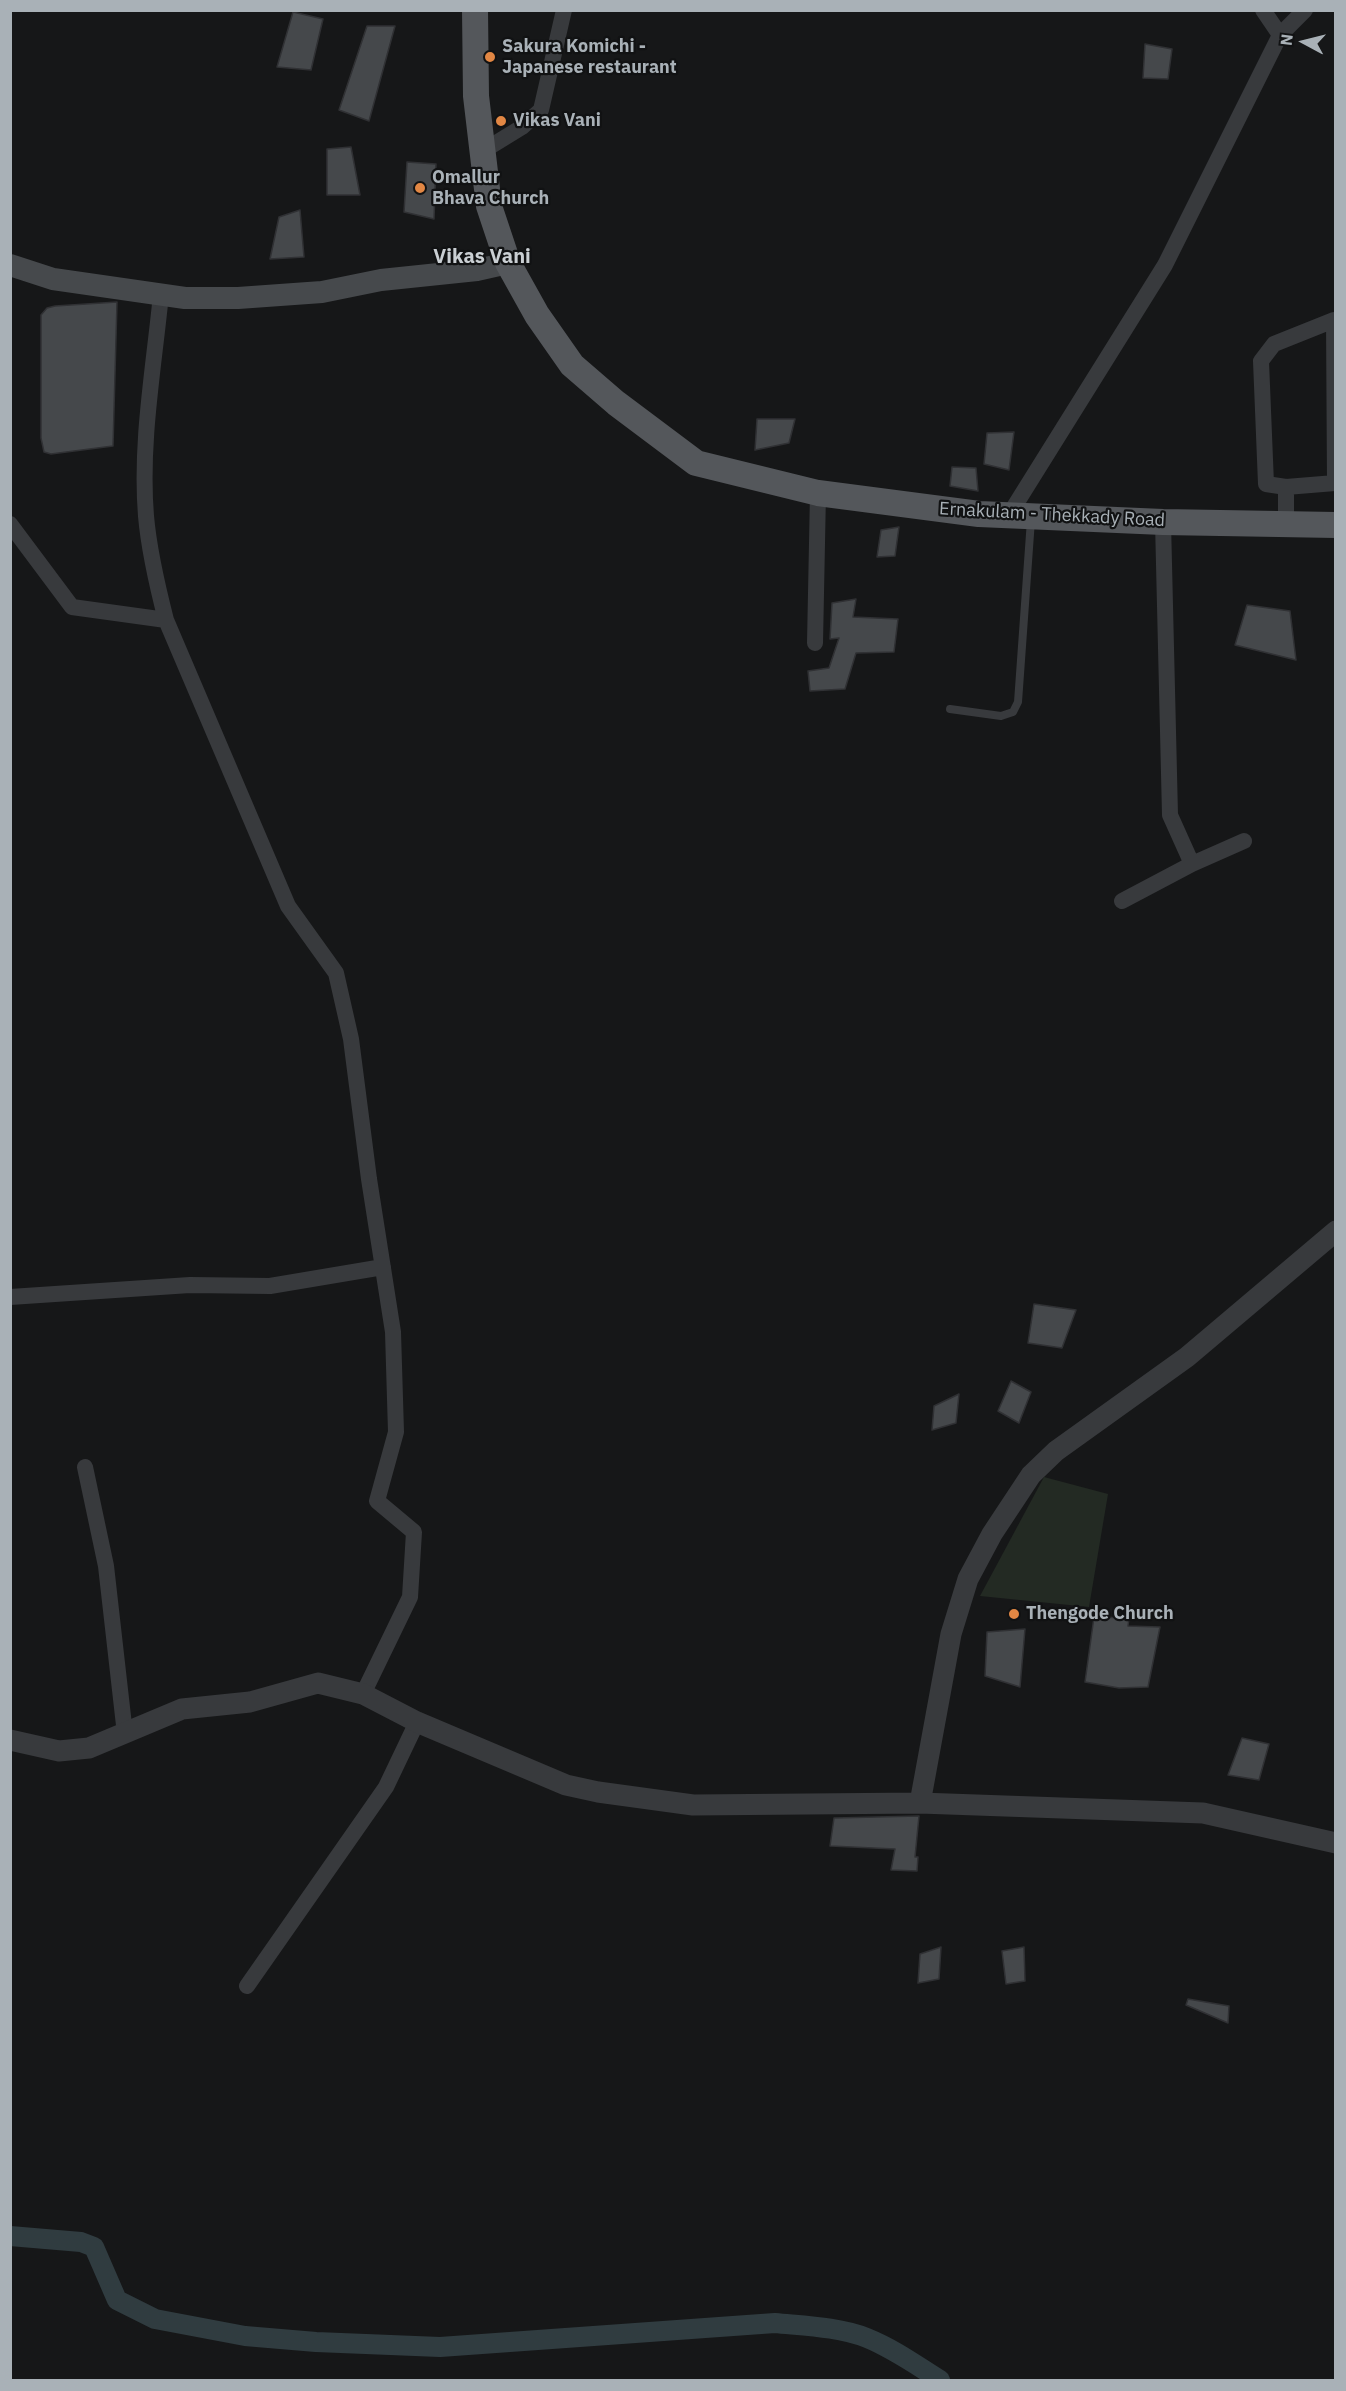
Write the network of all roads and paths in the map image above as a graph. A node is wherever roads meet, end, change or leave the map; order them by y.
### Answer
1 (475, 10) edge
2 (564, 10) edge
3 (1263, 10) edge
4 (1305, 10) edge
5 (1280, 35) junction
6 (483, 151) junction
7 (508, 263) junction
8 (10, 265) edge
9 (161, 294) junction
10 (1286, 487) junction
11 (818, 493) junction
12 (1020, 516) junction
13 (1163, 522) junction
14 (1286, 522) junction
15 (10, 524) edge
16 (1335, 525) edge
17 (166, 620) junction
18 (815, 643) dead end
19 (950, 709) dead end
20 (1244, 841) dead end
21 (1192, 864) junction
22 (1122, 901) dead end
23 (1335, 1231) edge
24 (383, 1267) junction
25 (10, 1297) edge
26 (85, 1467) dead end
27 (363, 1694) junction
28 (417, 1722) junction
29 (125, 1734) junction
30 (10, 1740) edge
31 (920, 1803) junction
32 (1335, 1843) edge
33 (247, 1986) dead end

1 - 6 main road, Ernakulam - Thekkady Road
2 - 6 street
3 - 5 street
4 - 5 street
5 - 12 street
6 - 7 main road, Ernakulam - Thekkady Road
7 - 9 main road
7 - 11 main road, Ernakulam - Thekkady Road
8 - 9 main road
9 - 17 street
10 - 10 street
10 - 14 street
11 - 12 main road, Ernakulam - Thekkady Road
11 - 18 street
12 - 13 main road, Ernakulam - Thekkady Road
12 - 19 lane
13 - 14 main road, Ernakulam - Thekkady Road
13 - 21 street
14 - 16 main road, Ernakulam - Thekkady Road
15 - 17 street
17 - 24 street
20 - 21 street
21 - 22 street
23 - 31 street
24 - 25 street
24 - 27 street
26 - 29 street
27 - 28 street
27 - 29 street
28 - 31 street
28 - 33 street
29 - 30 street
31 - 32 street

